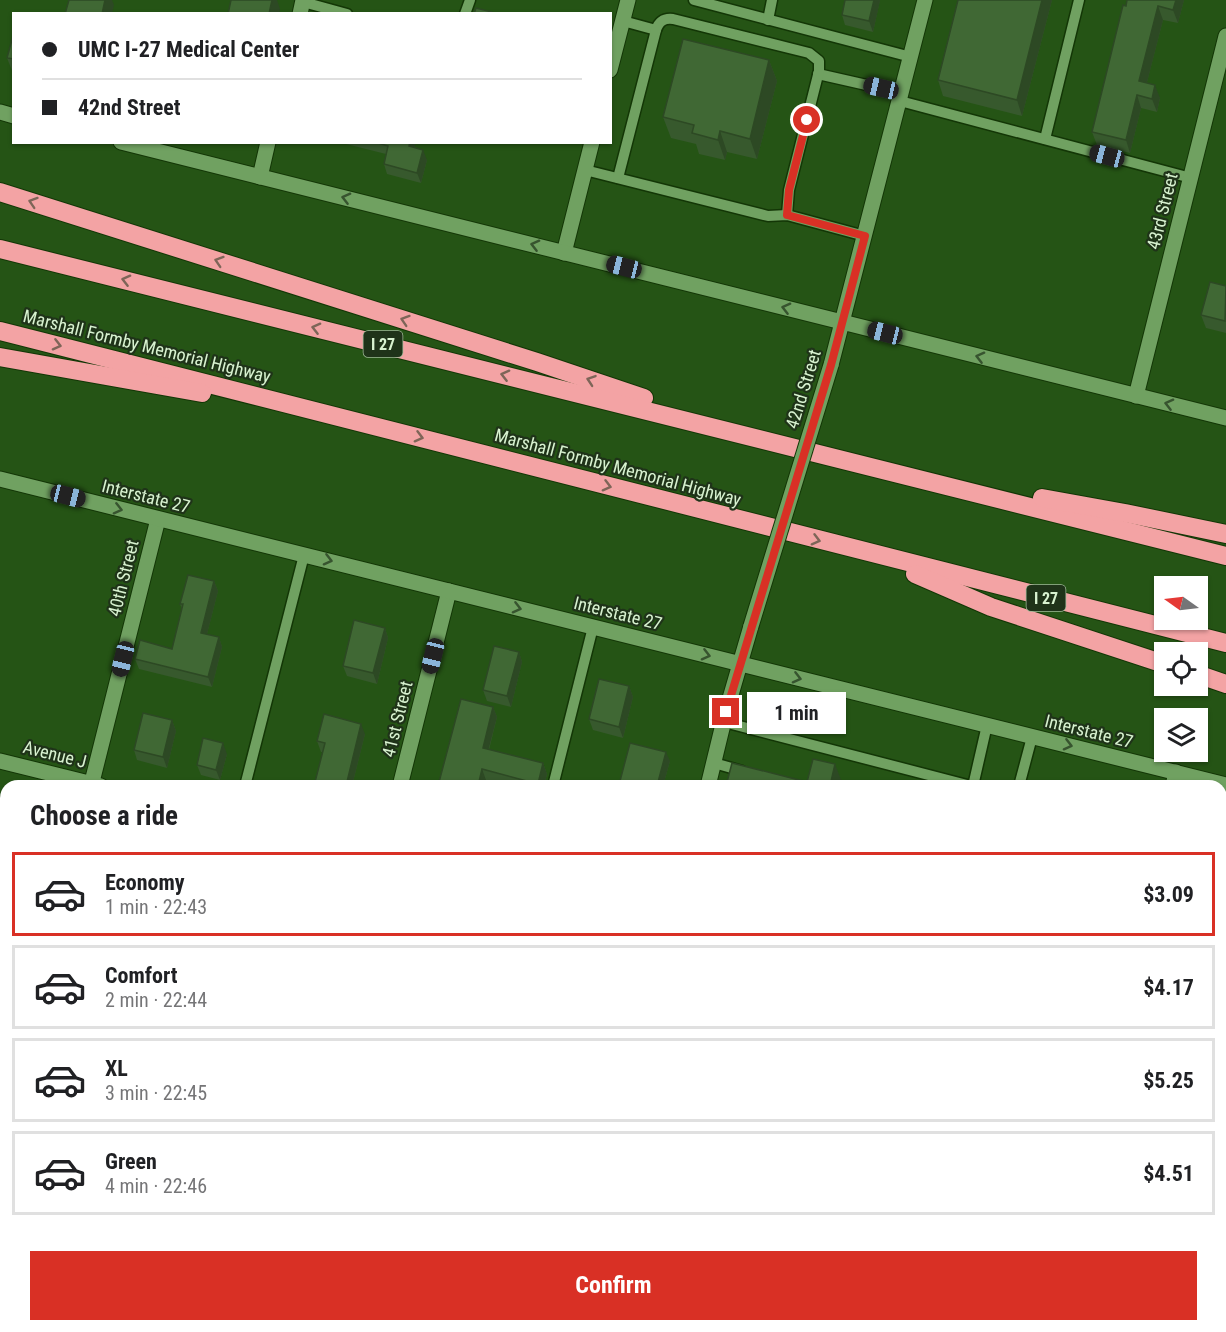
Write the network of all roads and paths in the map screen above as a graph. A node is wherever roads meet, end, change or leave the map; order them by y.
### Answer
1 (628, 0) edge
2 (694, 0) edge
3 (772, 0) edge
4 (925, 0) edge
5 (1079, 0) edge
6 (300, 4) edge
7 (338, 12) edge
8 (768, 20) junction
9 (623, 21) junction
10 (656, 30) junction
11 (1226, 36) edge
12 (911, 57) junction
13 (612, 62) edge
14 (818, 74) junction
15 (901, 97) junction
16 (1045, 140) junction
17 (129, 144) edge
18 (268, 144) edge
19 (592, 144) edge
20 (585, 170) junction
21 (260, 177) junction
22 (618, 178) junction
23 (1191, 178) junction
24 (0, 192) edge
25 (787, 215) junction
26 (865, 236) junction
27 (0, 249) edge
28 (564, 253) junction
29 (842, 322) junction
30 (0, 331) edge
31 (0, 357) edge
32 (1136, 396) junction
33 (1226, 418) edge
34 (362, 422) junction
35 (765, 440) junction
36 (893, 471) junction
37 (0, 479) edge
38 (158, 519) junction
39 (1226, 534) edge
40 (866, 554) junction
41 (304, 555) junction
42 (1226, 555) edge
43 (449, 591) junction
44 (593, 627) junction
45 (1226, 643) edge
46 (1154, 661) edge
47 (740, 664) junction
48 (1208, 678) edge
49 (1226, 684) edge
50 (724, 722) junction
51 (987, 725) junction
52 (1032, 736) junction
53 (0, 761) edge
54 (714, 763) junction
55 (757, 774) edge
56 (1174, 779) edge
57 (75, 780) edge
58 (96, 780) edge
59 (247, 780) edge
60 (402, 780) edge
61 (555, 780) edge
62 (710, 780) edge
63 (949, 780) edge
64 (973, 780) edge
65 (1021, 780) edge

1 - 9 main road
2 - 8 lane
3 - 8 lane
4 - 12 main road, 42nd Street
5 - 16 lane
6 - 7 lane
8 - 12 lane
9 - 10 lane
9 - 13 main road
10 - 14 lane
10 - 22 lane
11 - 23 main road, 43rd Street
12 - 15 main road, 42nd Street
14 - 15 lane
14 - 25 lane
15 - 16 lane
15 - 26 main road, 42nd Street
16 - 23 lane
17 - 21 main road
18 - 21 main road
19 - 20 main road
20 - 22 lane
20 - 28 main road
28 -> 21 main road
22 - 25 lane
23 - 32 main road, 43rd Street
35 -> 24 highway
25 - 26 lane
26 - 29 main road, 42nd Street
35 -> 27 highway, I 27
29 -> 28 main road
32 -> 29 main road
29 - 47 main road, 42nd Street, bridge
30 -> 34 highway, Marshall Formby Memorial Highway / I 27
31 - 34 highway
33 -> 32 main road
34 -> 40 highway, Marshall Formby Memorial Highway / I 27
35 - 36 highway, I 27
36 - 39 highway
36 - 42 highway, I 27
37 -> 38 main road, Interstate 27
38 - 41 main road, Interstate 27
38 - 58 main road, 40th Street
40 - 45 highway, Marshall Formby Memorial Highway / I 27
40 - 46 highway
41 -> 43 main road, Interstate 27
41 - 59 lane
43 -> 44 main road, Interstate 27
43 - 60 main road, 41st Street
44 -> 47 main road, Interstate 27
44 - 61 lane
47 - 50 main road, 42nd Street
47 -> 51 main road, Interstate 27
48 - 49 highway
50 - 54 main road, 42nd Street
50 - 63 lane
51 - 52 main road, Interstate 27
51 - 64 lane
52 -> 56 main road, Interstate 27
52 - 65 lane
53 - 57 main road, Avenue J
54 - 55 lane
54 - 62 main road, 42nd Street

